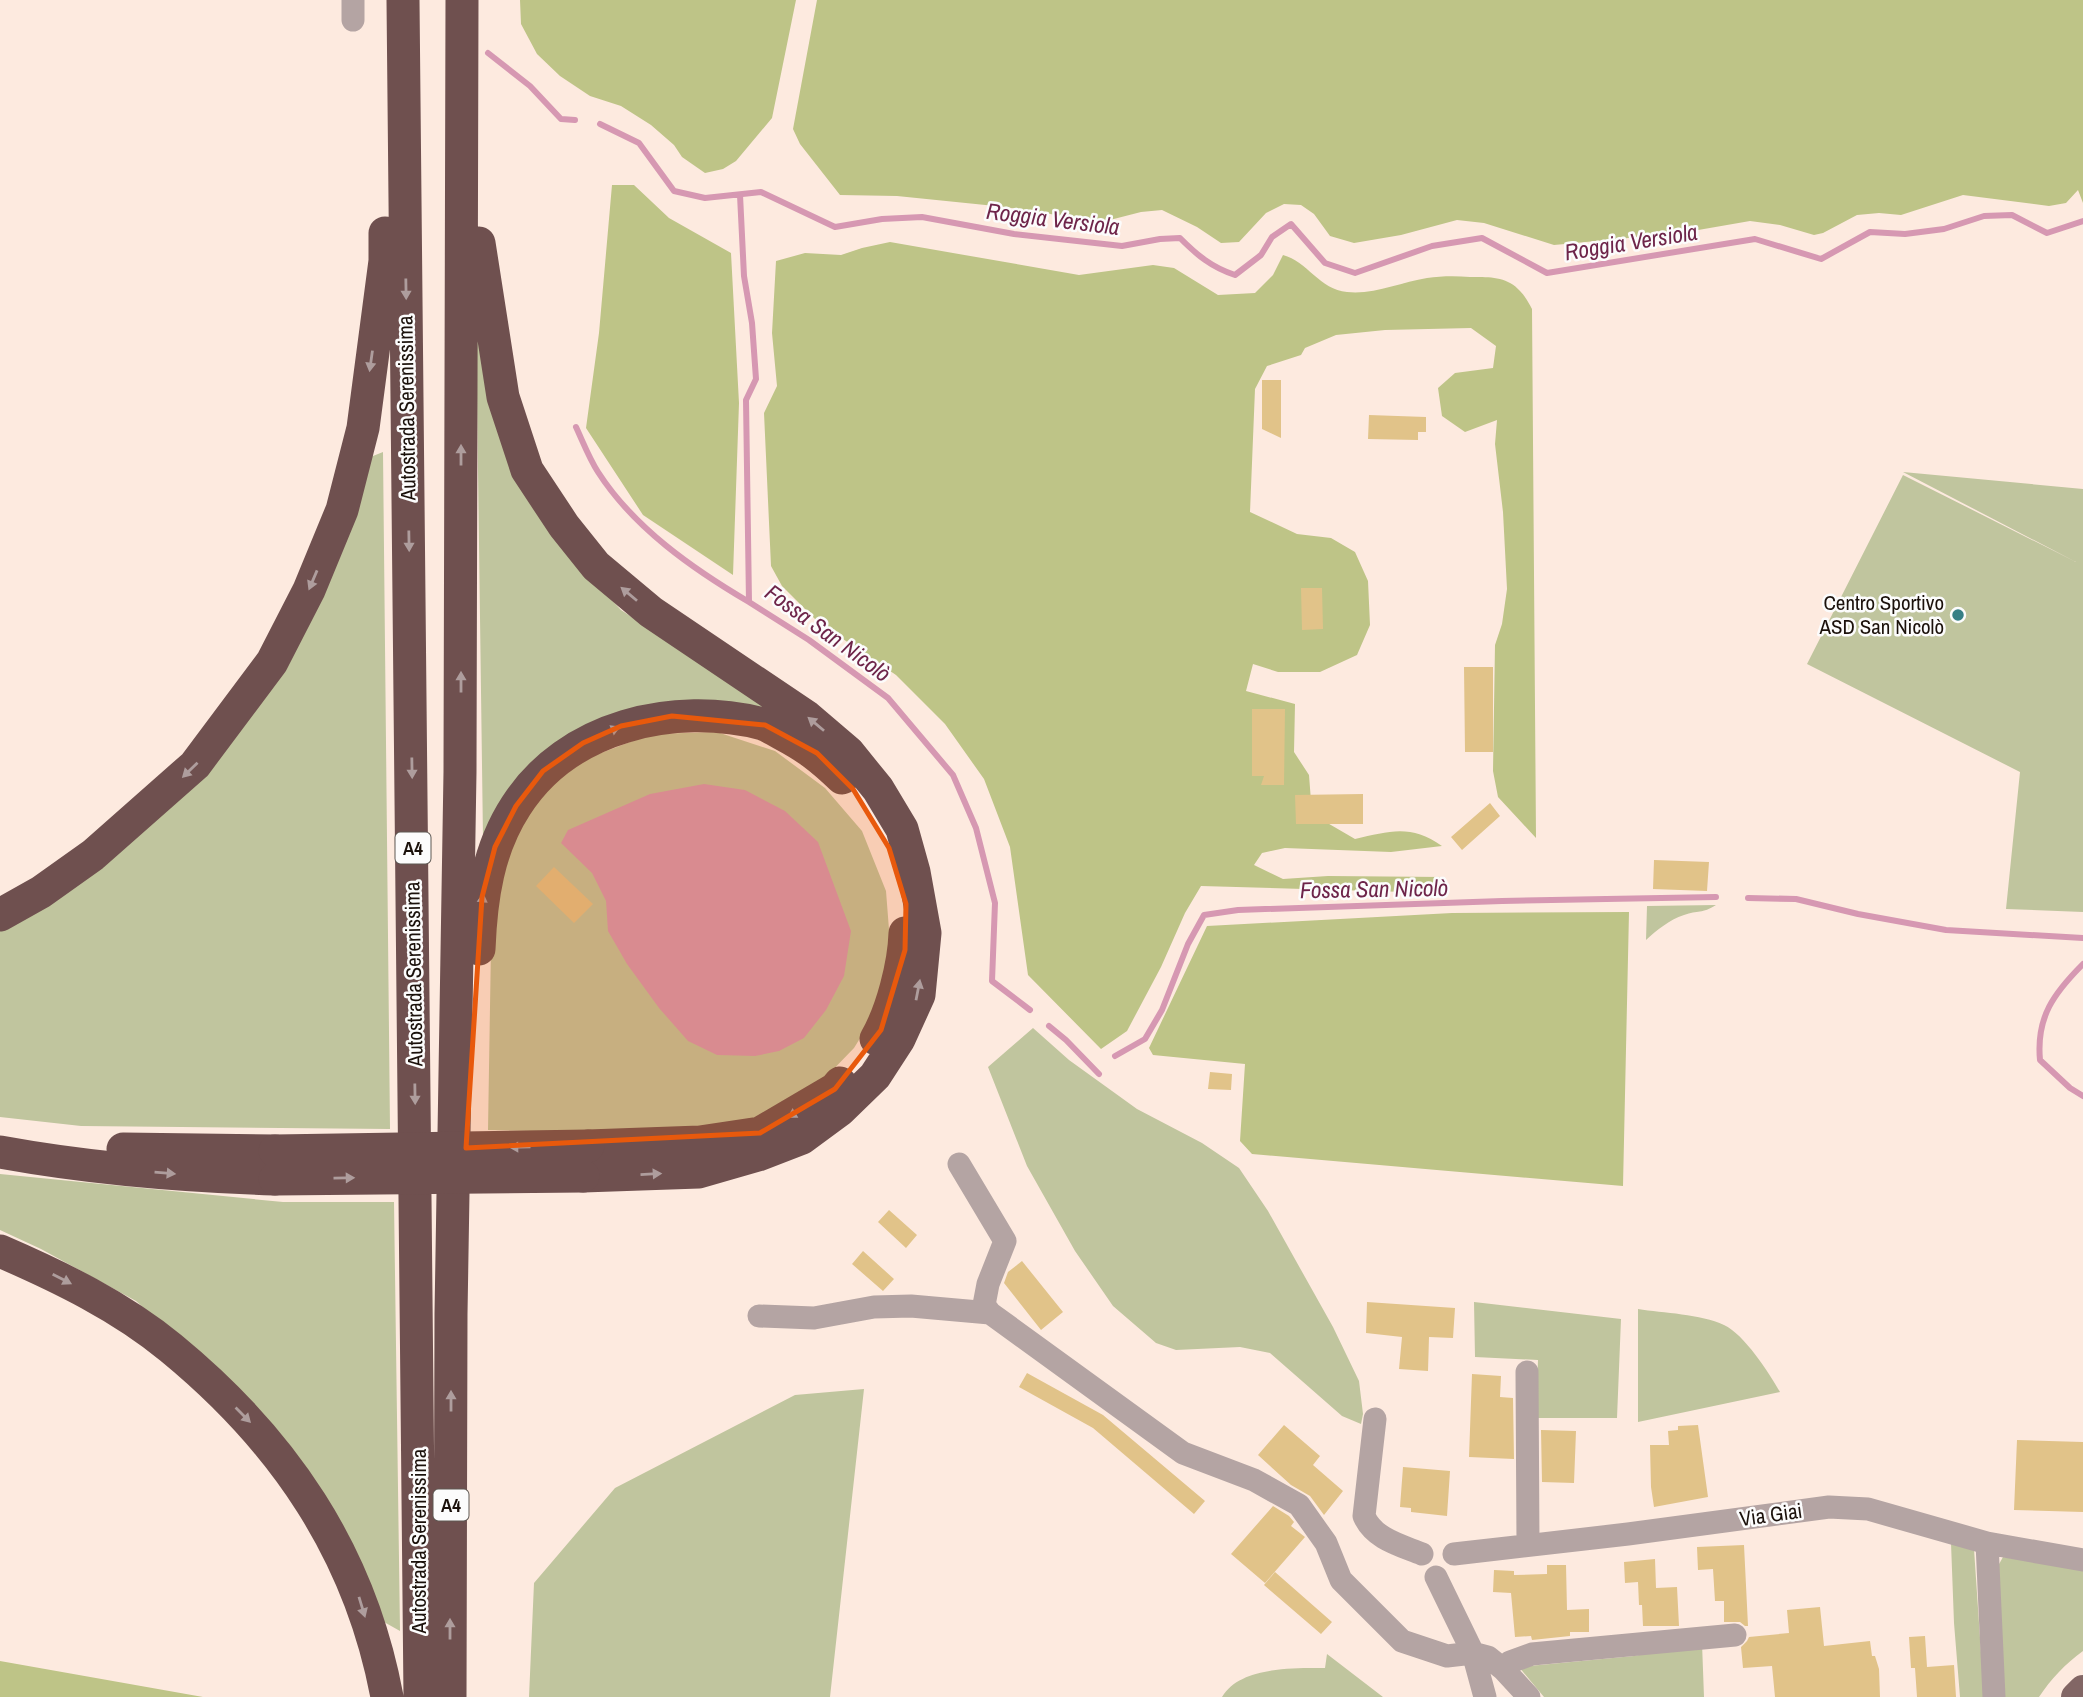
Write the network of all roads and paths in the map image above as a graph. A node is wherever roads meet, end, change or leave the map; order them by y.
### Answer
1 (389, 0) edge
2 (403, 0) edge
3 (462, 0) edge
4 (478, 0) edge
5 (478, 118) dead end
6 (0, 915) edge
7 (0, 1136) edge
8 (0, 1152) edge
9 (585, 1161) junction
10 (959, 1164) dead end
11 (275, 1165) junction
12 (0, 1251) edge
13 (990, 1312) junction
14 (451, 1314) junction
15 (759, 1316) dead end
16 (1527, 1372) dead end
17 (1376, 1419) dead end
18 (1987, 1543) junction
19 (1528, 1544) junction
20 (1422, 1554) junction
21 (1454, 1555) junction
22 (2083, 1560) edge
23 (1436, 1577) junction
24 (1735, 1635) dead end
25 (1473, 1653) junction
26 (1503, 1670) junction
27 (2083, 1690) edge
28 (387, 1697) edge
29 (421, 1697) edge
30 (450, 1697) edge
31 (1485, 1697) edge
32 (1529, 1697) edge
33 (1994, 1697) edge
34 (2076, 1697) edge

1 -> 6 highway
2 -> 29 highway, Autostrada Serenissima / A4
9 -> 3 highway
14 -> 3 highway, Autostrada Serenissima / A4
4 - 5 street
7 - 11 highway
8 -> 11 highway
9 - 11 highway, bridge
14 -> 9 highway
10 - 13 street
12 -> 28 highway
13 - 15 street
13 - 25 street
30 -> 14 highway, Autostrada Serenissima / A4
16 - 19 street
17 - 20 street
18 - 19 street, Via Giai
18 - 22 street, Via Giai
18 - 33 street
19 - 21 street, Via Giai
20 - 21 street
20 - 23 street
21 - 23 street
23 - 25 street
24 - 26 street
25 - 26 street
25 - 31 street
26 - 32 street
27 - 34 main road

